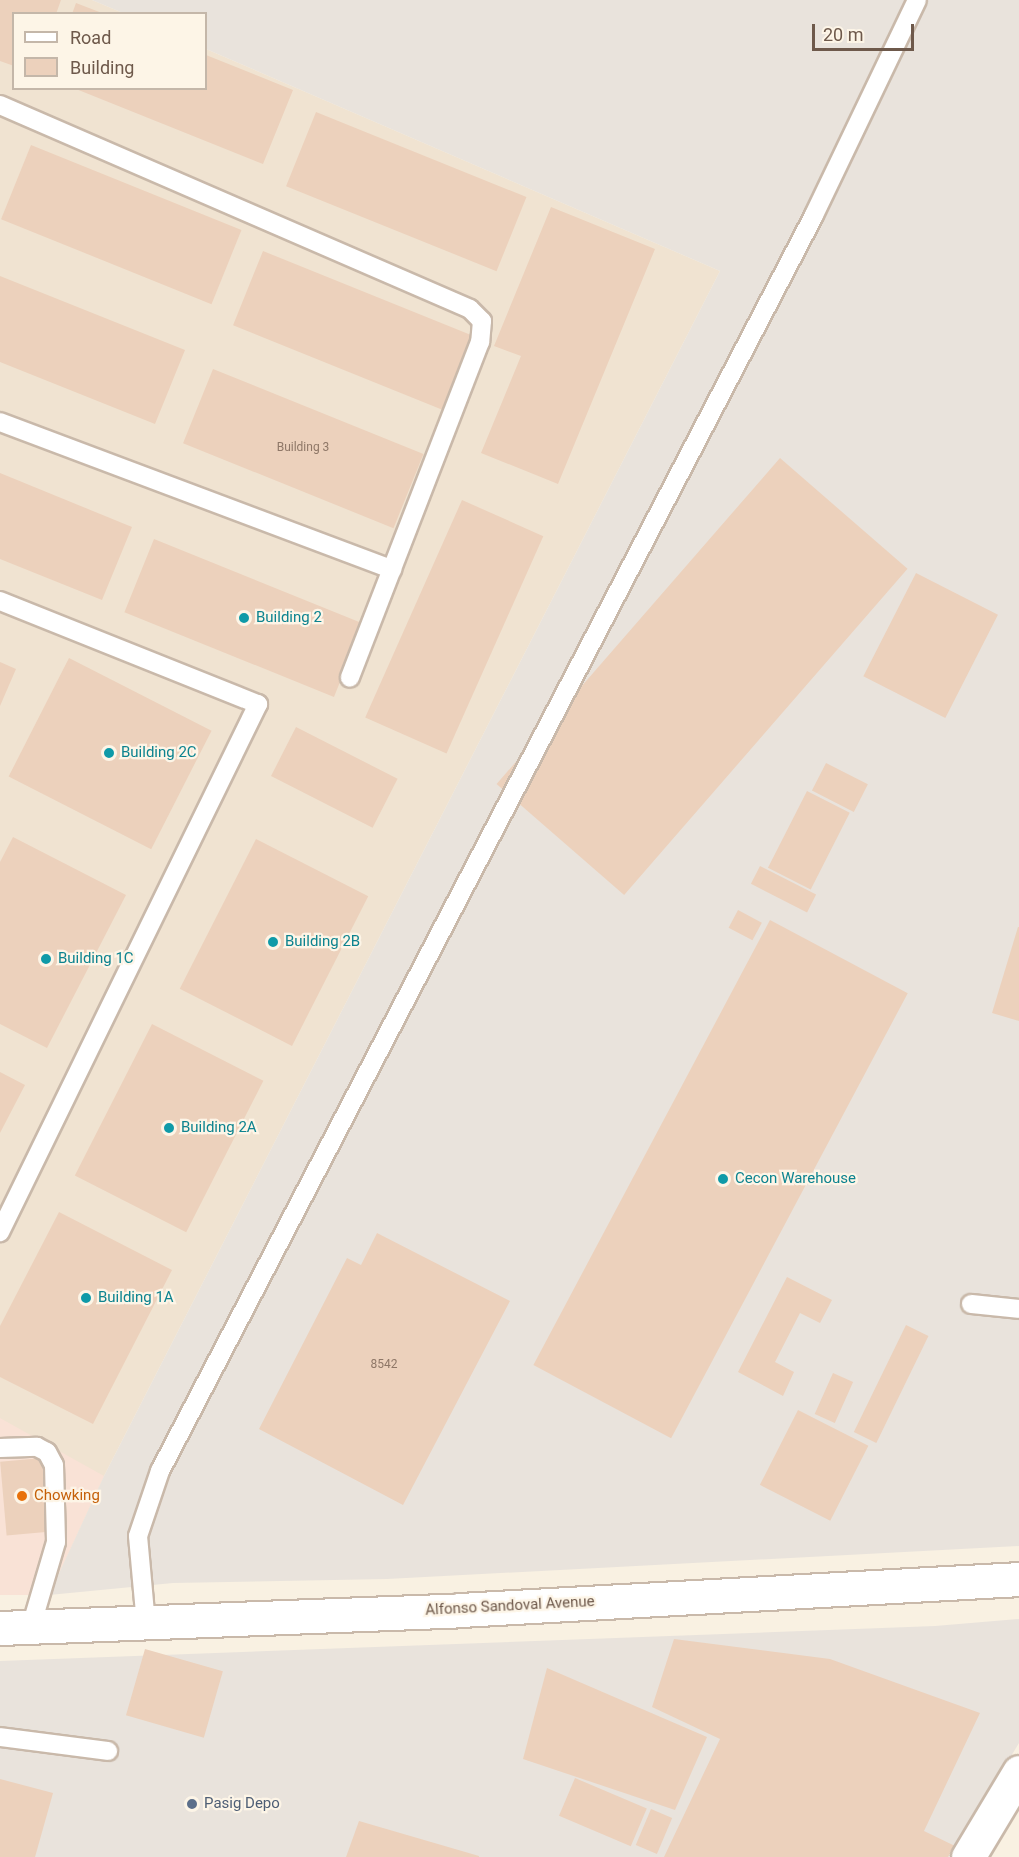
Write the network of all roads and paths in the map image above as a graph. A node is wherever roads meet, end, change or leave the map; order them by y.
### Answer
1 (916, 0) edge
2 (0, 105) edge
3 (0, 422) edge
4 (392, 569) junction
5 (0, 601) edge
6 (350, 678) dead end
7 (0, 1232) edge
8 (971, 1304) dead end
9 (1019, 1308) edge
10 (0, 1448) edge
11 (1019, 1579) edge
12 (146, 1624) junction
13 (16, 1627) edge
14 (0, 1737) edge
15 (108, 1751) dead end
16 (1019, 1772) edge
17 (973, 1855) edge

1 - 12 lane
2 - 4 lane
3 - 4 lane
4 - 6 lane
5 - 7 lane
8 - 9 lane
10 - 13 lane
11 - 12 main road, Alfonso Sandoval Avenue
12 - 13 main road, Alfonso Sandoval Avenue
14 - 15 lane
16 - 17 main road

